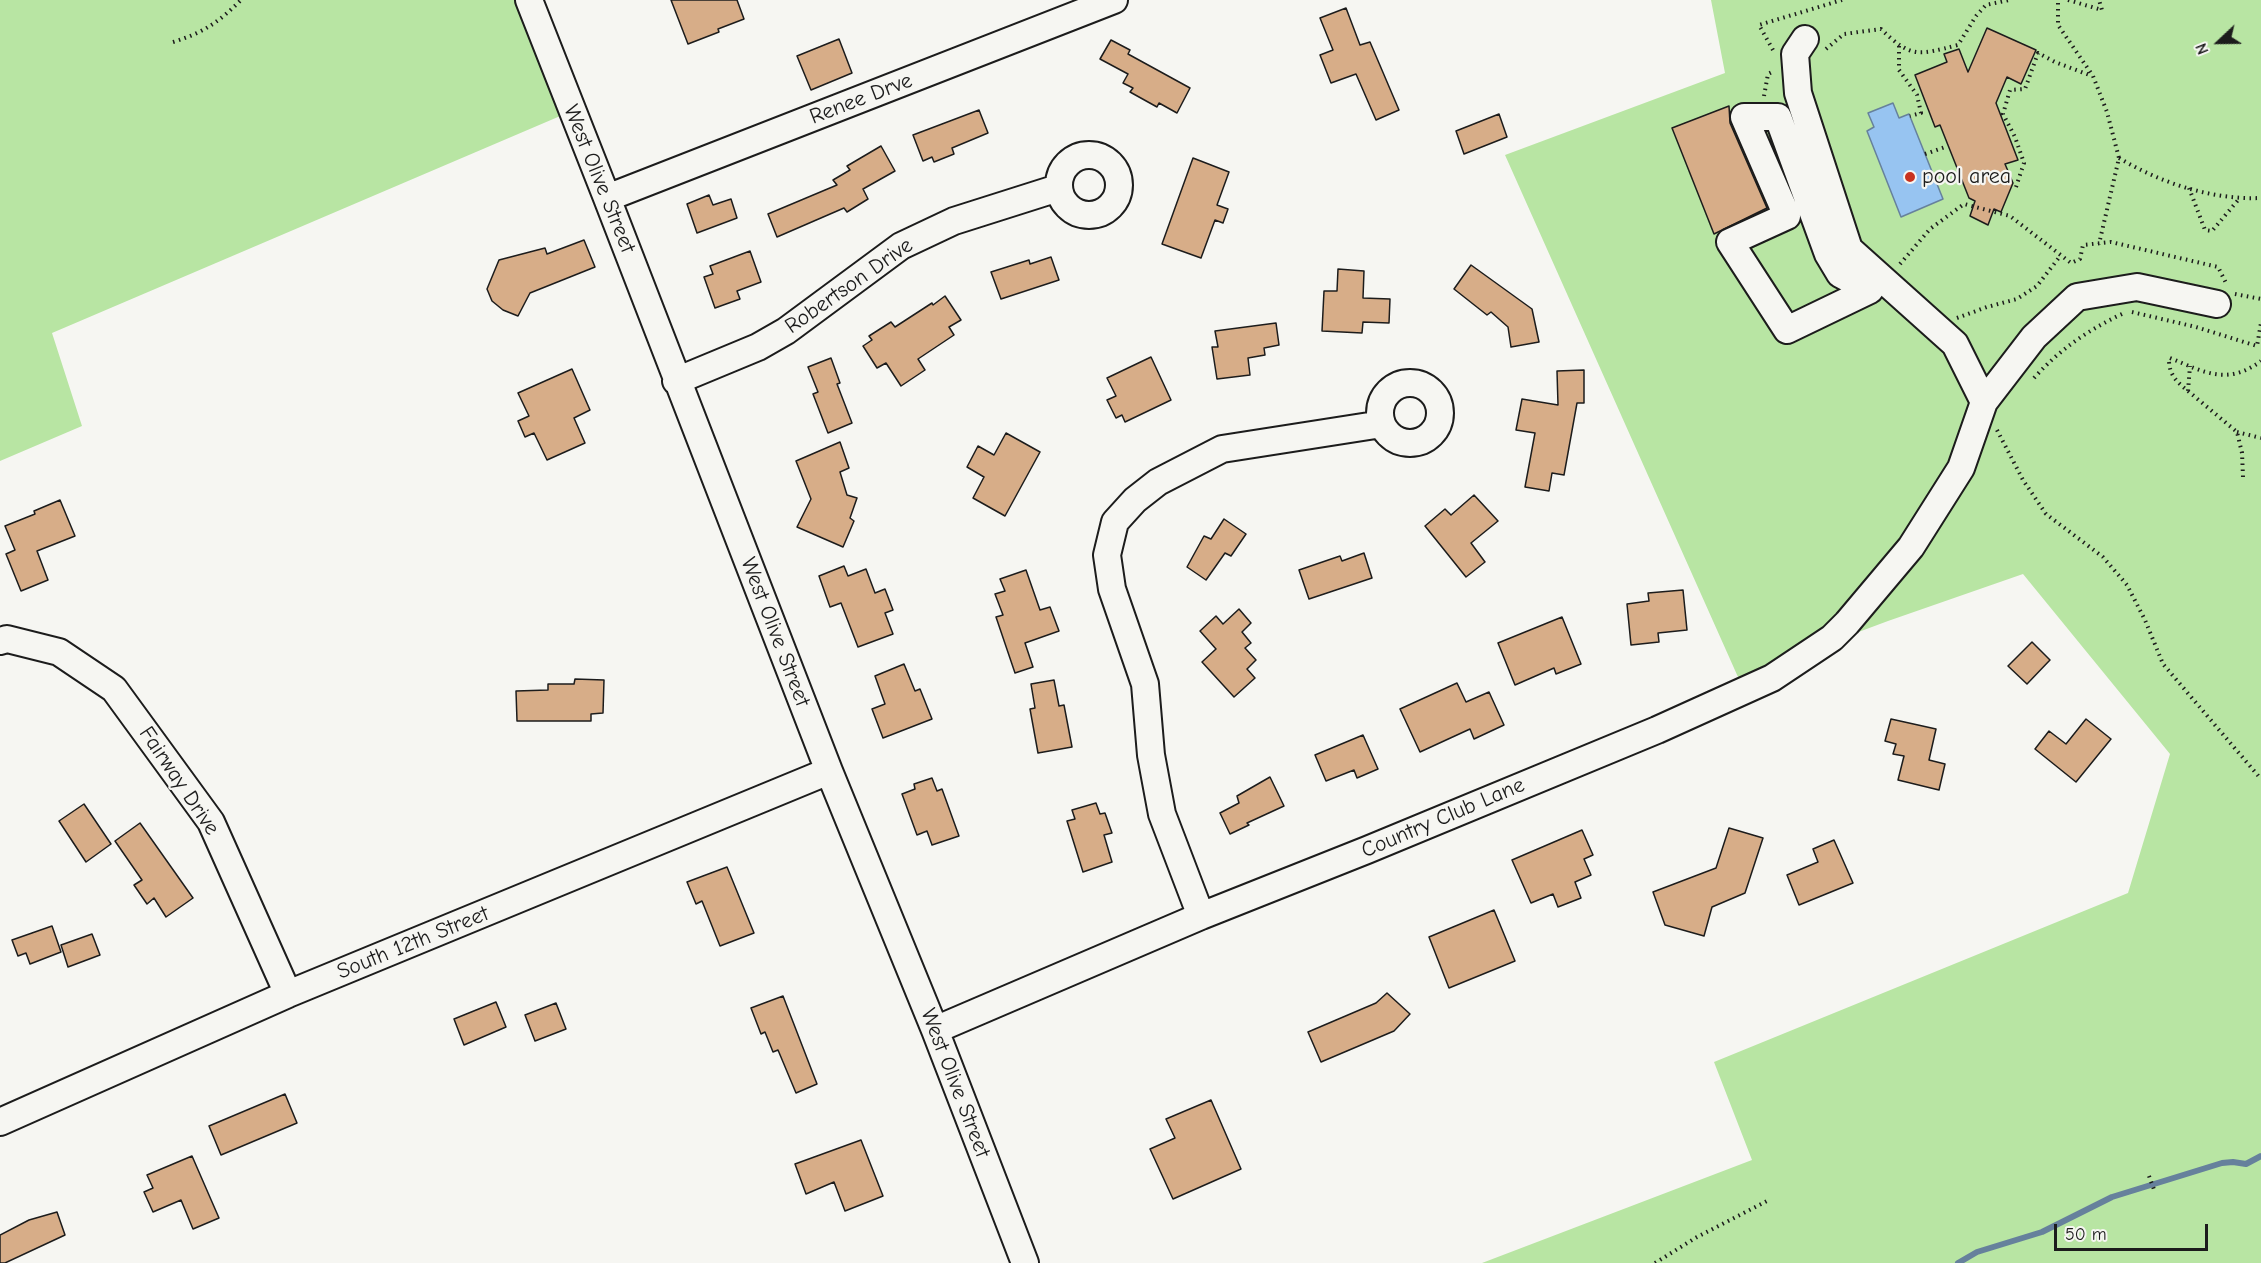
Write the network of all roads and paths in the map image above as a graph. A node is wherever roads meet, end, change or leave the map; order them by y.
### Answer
1 (241, 0) edge
2 (528, 0) edge
3 (1114, 0) edge
4 (1842, 0) edge
5 (2009, 0) edge
6 (2068, 0) edge
7 (2100, 0) edge
8 (2058, 3) dead end
9 (1805, 39) dead end
10 (173, 42) dead end
11 (1899, 46) junction
12 (1790, 70) junction
13 (2093, 76) junction
14 (1910, 116) dead end
15 (1767, 117) junction
16 (1946, 147) dead end
17 (1925, 154) dead end
18 (2119, 158) junction
19 (2016, 187) dead end
20 (1058, 188) dead end
21 (2189, 188) junction
22 (607, 198) junction
23 (2261, 198) edge
24 (2240, 199) junction
25 (2099, 244) junction
26 (2061, 255) junction
27 (1898, 269) dead end
28 (2261, 299) edge
29 (2217, 304) dead end
30 (1956, 318) dead end
31 (2261, 323) edge
32 (2261, 361) edge
33 (2190, 366) junction
34 (676, 381) junction
35 (2027, 385) dead end
36 (2188, 391) junction
37 (1984, 402) junction
38 (1382, 424) dead end
39 (2237, 432) junction
40 (1992, 436) dead end
41 (2261, 438) edge
42 (2243, 477) dead end
43 (0, 641) edge
44 (829, 771) junction
45 (2261, 778) edge
46 (1201, 916) junction
47 (288, 994) junction
48 (935, 1030) junction
49 (0, 1122) edge
50 (2149, 1176) dead end
51 (2155, 1192) dead end
52 (1767, 1201) dead end
53 (1025, 1263) edge
54 (1655, 1263) edge

1 - 10 path
2 - 22 street, West Olive Street
3 - 22 street, Renee Drve
4 - 12 path
5 - 11 path
6 - 7 path
8 - 13 path
9 - 12 street
11 - 12 path
11 - 14 path
12 - 15 path
12 - 37 street
13 - 18 path
13 - 19 path
15 - 15 street
16 - 17 path
18 - 21 path
18 - 25 path
20 - 34 street, Robertson Drive
21 - 24 path
21 - 24 path
22 - 34 street, West Olive Street
23 - 24 path
25 - 26 path
25 - 28 path
26 - 27 path
26 - 30 path
29 - 37 street, Country Club Lane
31 - 35 path
32 - 33 path
33 - 36 path
33 - 36 path
34 - 44 street, West Olive Street
36 - 39 path
37 - 46 street, Country Club Lane
38 - 46 street
39 - 41 path
39 - 42 path
40 - 45 path
43 - 47 street, Fairway Drive
44 - 47 street, South 12th Street
44 - 48 street, West Olive Street
46 - 48 street, Country Club Lane
47 - 49 street, South 12th Street
48 - 53 street, West Olive Street
50 - 51 path
52 - 54 path

